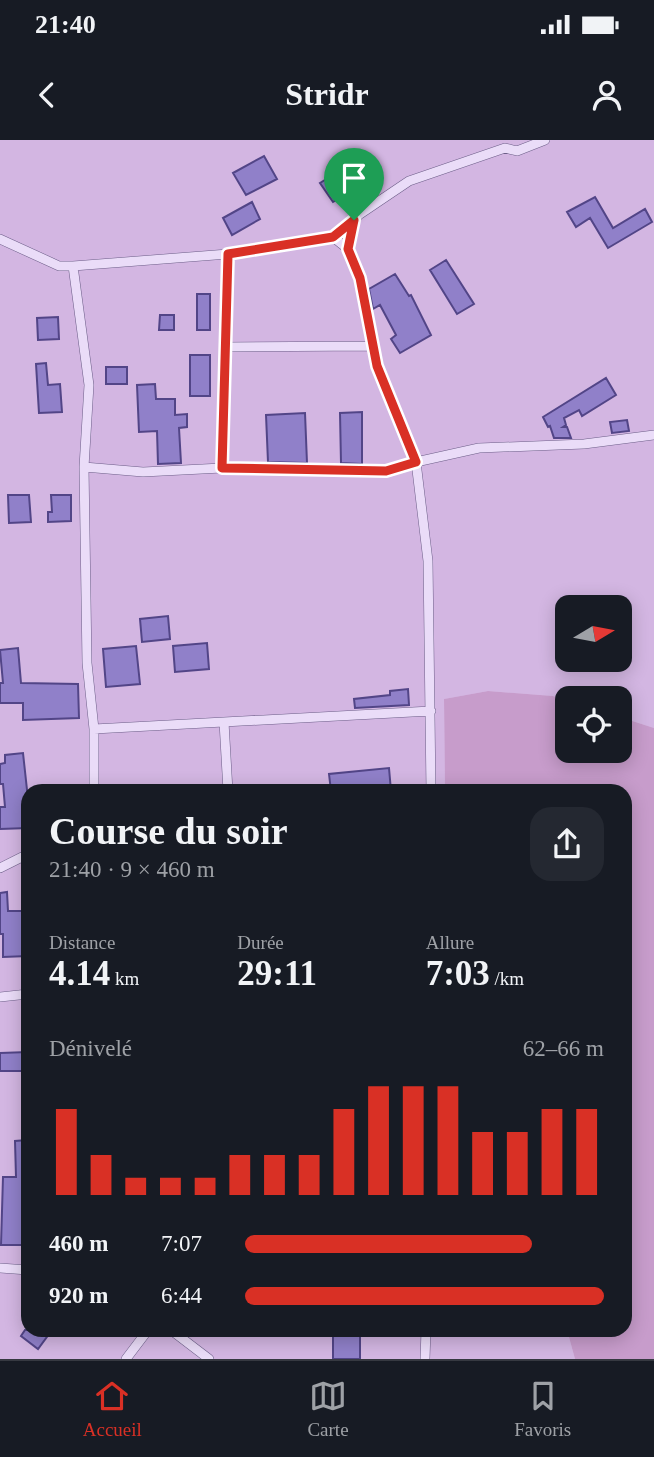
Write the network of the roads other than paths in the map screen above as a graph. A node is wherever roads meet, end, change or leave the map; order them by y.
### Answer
1 (545, 140) edge
2 (504, 144) edge
3 (354, 220) junction
4 (333, 237) junction
5 (0, 239) edge
6 (348, 249) junction
7 (228, 254) junction
8 (73, 266) junction
9 (373, 346) junction
10 (226, 347) junction
11 (654, 435) edge
12 (416, 462) junction
13 (84, 467) junction
14 (222, 468) junction
15 (431, 711) junction
16 (224, 722) junction
17 (94, 729) junction
18 (94, 784) edge
19 (228, 784) edge
20 (431, 784) edge
21 (21, 858) edge
22 (0, 868) edge
23 (21, 996) edge
24 (0, 997) edge
25 (0, 1268) edge
26 (21, 1270) edge
27 (143, 1337) edge
28 (180, 1337) edge
29 (426, 1337) edge
30 (126, 1359) edge
31 (209, 1359) edge
32 (425, 1359) edge

1 - 2 street
2 - 3 street
3 - 4 street
3 - 6 street
4 - 6 street
4 - 7 street
5 - 8 street
6 - 9 street
7 - 8 street
7 - 10 street
8 - 13 street
9 - 10 street
9 - 12 street
10 - 14 street
11 - 12 street
12 - 14 street
12 - 15 street
13 - 14 street
13 - 17 street
15 - 16 street
15 - 20 street
16 - 17 street
16 - 19 street
17 - 18 street
21 - 22 street
23 - 24 street
25 - 26 street
27 - 30 street
28 - 31 street
29 - 32 street

